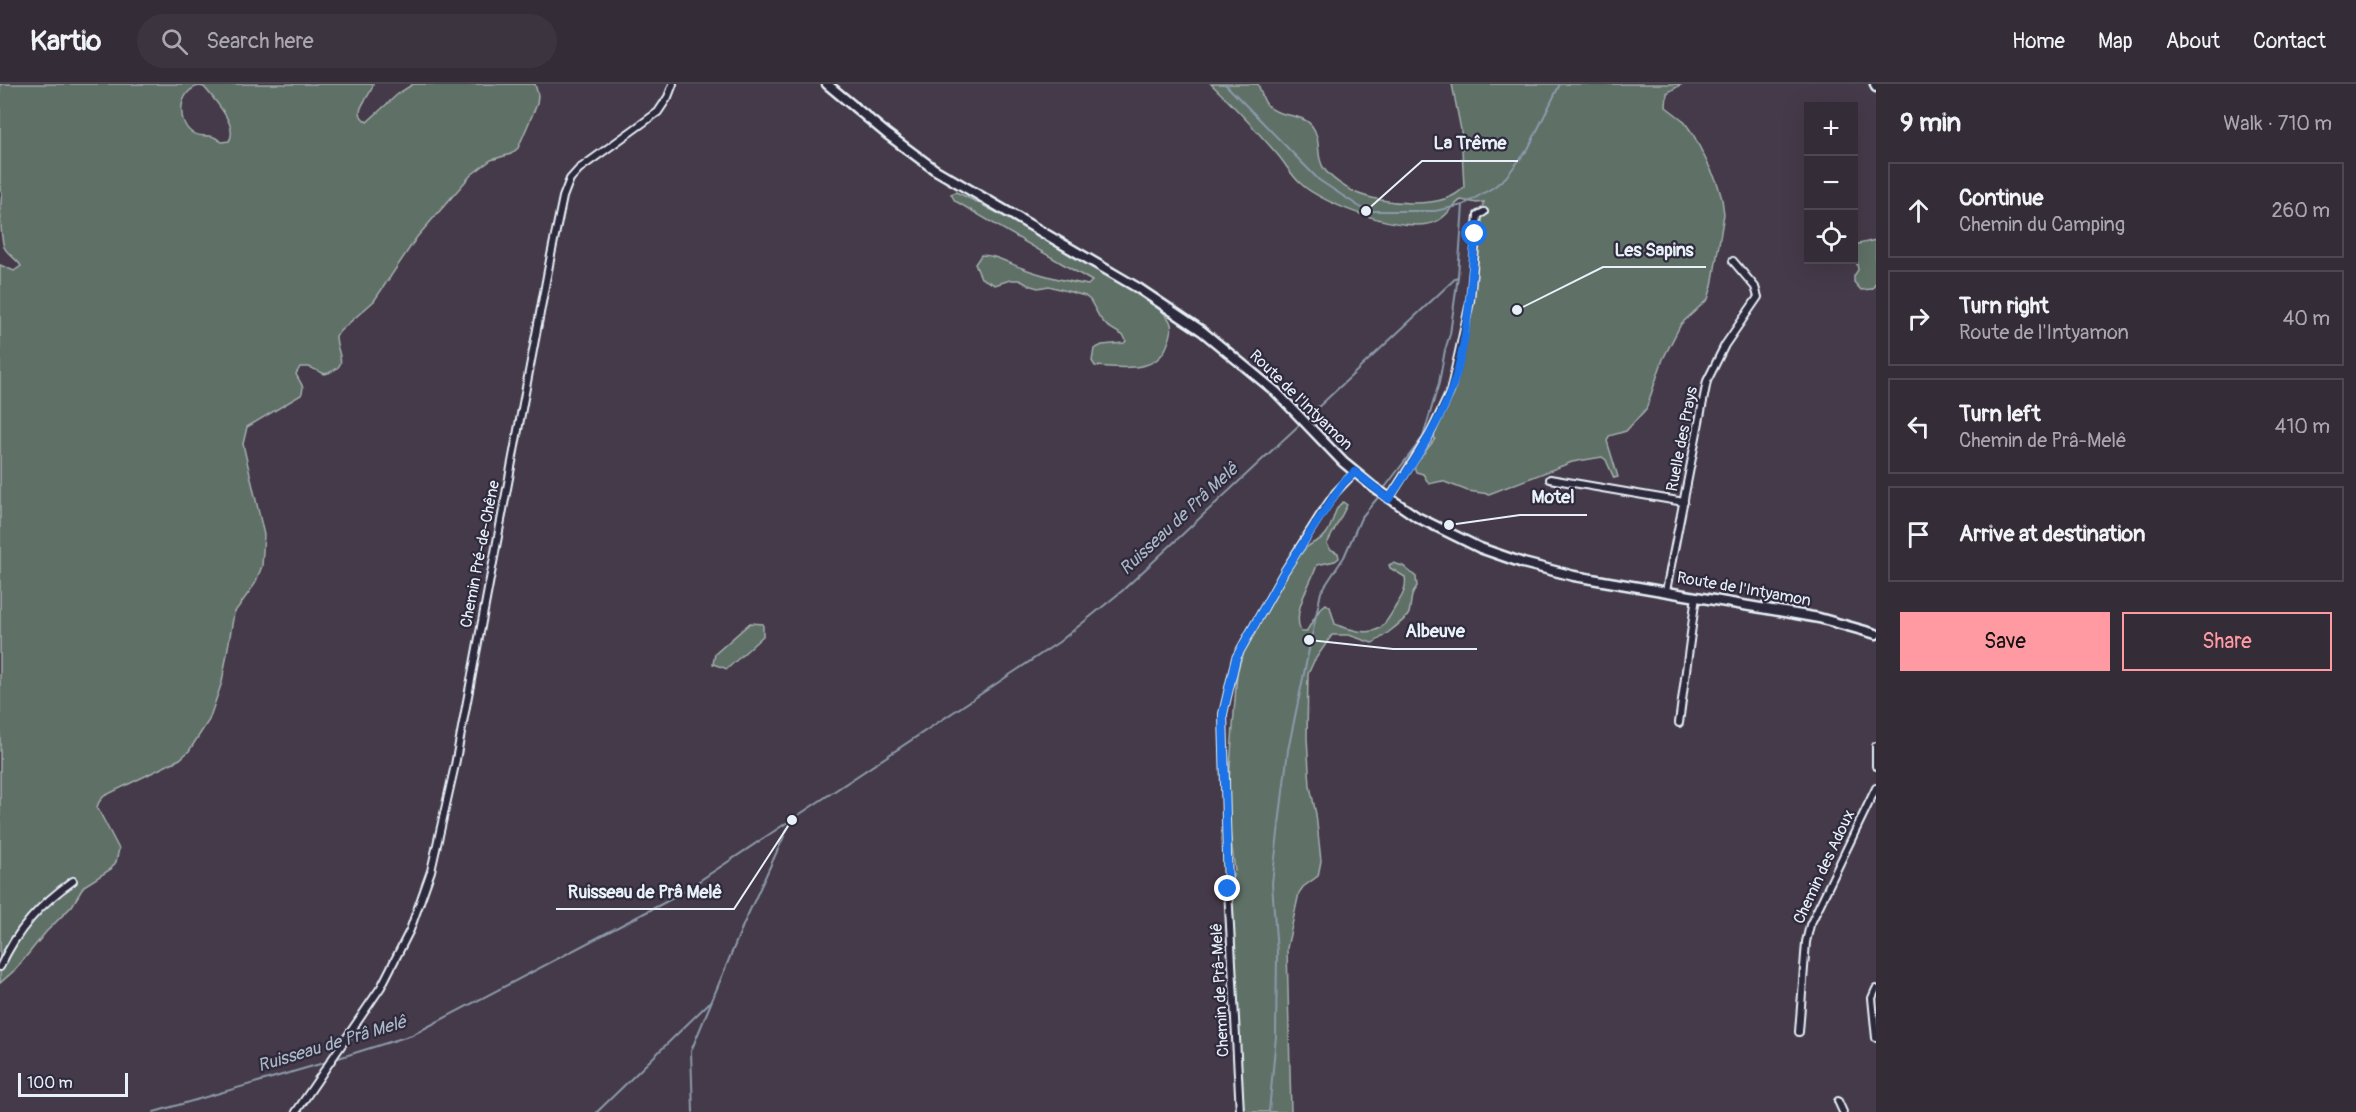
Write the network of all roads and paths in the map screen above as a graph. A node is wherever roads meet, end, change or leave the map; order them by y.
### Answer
1 (673, 84) edge
2 (827, 84) edge
3 (1484, 212) dead end
4 (1733, 261) dead end
5 (1355, 472) junction
6 (1550, 479) dead end
7 (1388, 498) junction
8 (1684, 502) junction
9 (1666, 591) junction
10 (1696, 596) junction
11 (1876, 634) edge
12 (1679, 723) dead end
13 (1876, 746) edge
14 (1876, 766) edge
15 (1876, 788) edge
16 (73, 881) dead end
17 (0, 967) edge
18 (1876, 989) edge
19 (1799, 1032) dead end
20 (1876, 1038) edge
21 (1838, 1101) dead end
22 (296, 1112) edge
23 (1240, 1112) edge
24 (1843, 1112) edge

1 - 22 street, Chemin Pré-de-Chêne
2 - 5 main road, Route de l'Intyamon
3 - 7 street
4 - 8 street, Ruelle des Prays
5 - 7 main road, Route de l'Intyamon
5 - 23 street, Chemin de Prâ-Melê
6 - 8 street, Ruelle des Prays
7 - 9 main road, Route de l'Intyamon
8 - 9 street, Ruelle des Prays
9 - 10 main road, Route de l'Intyamon
10 - 11 main road, Route de l'Intyamon
10 - 12 street
13 - 14 street
15 - 19 street, Chemin des Adoux
16 - 17 street
18 - 20 street
21 - 24 street

